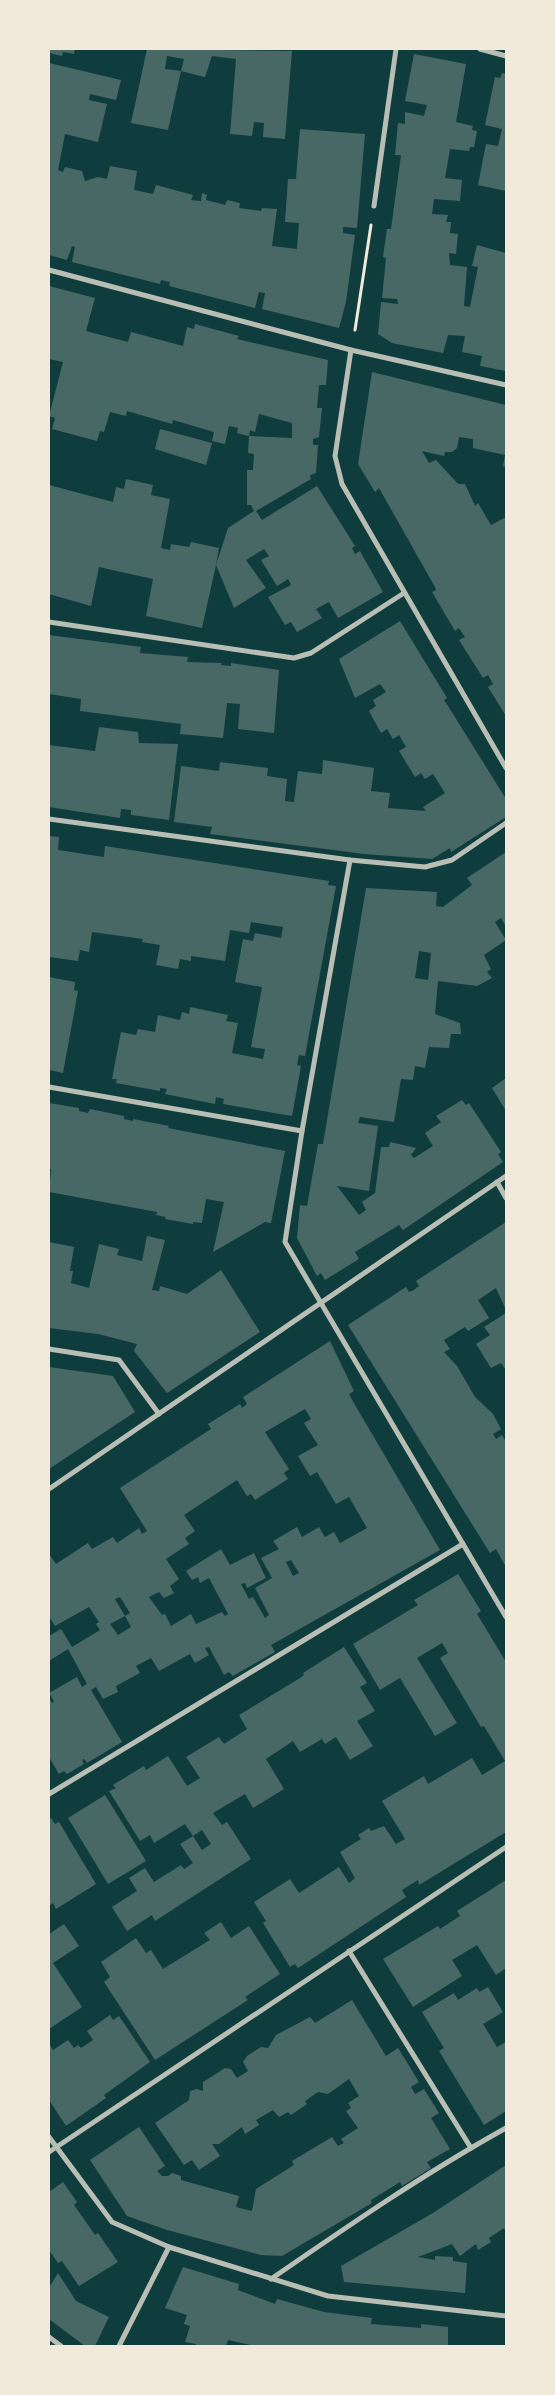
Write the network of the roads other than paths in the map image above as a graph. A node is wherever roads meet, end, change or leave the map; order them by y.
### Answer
1 (396, 49) edge
2 (480, 49) edge
3 (506, 56) edge
4 (374, 206) road end
5 (49, 270) edge
6 (351, 350) junction
7 (506, 385) edge
8 (404, 593) junction
9 (49, 622) edge
10 (506, 768) edge
11 (49, 819) edge
12 (506, 823) edge
13 (350, 860) junction
14 (49, 1087) edge
15 (302, 1131) junction
16 (506, 1176) edge
17 (497, 1182) junction
18 (506, 1198) edge
19 (320, 1304) junction
20 (49, 1349) edge
21 (159, 1414) junction
22 (49, 1490) edge
23 (463, 1544) junction
24 (506, 1617) edge
25 (49, 1794) edge
26 (506, 1847) edge
27 (349, 1952) junction
28 (506, 2128) edge
29 (49, 2137) edge
30 (56, 2147) junction
31 (471, 2148) junction
32 (49, 2152) edge
33 (169, 2247) junction
34 (272, 2279) junction
35 (506, 2316) edge
36 (49, 2337) edge
37 (61, 2346) edge
38 (119, 2346) edge

1 - 4 street
2 - 3 street
5 - 6 street
6 - 7 street
6 - 8 street
8 - 9 street
8 - 10 street
11 - 13 street
12 - 13 street
13 - 15 street
14 - 15 street
15 - 19 street
16 - 17 street
17 - 18 street
17 - 19 street
19 - 21 street
19 - 23 street
20 - 21 street
21 - 22 street
23 - 24 street
23 - 25 street
26 - 27 street
27 - 30 street
27 - 31 street
28 - 31 street
29 - 30 street
30 - 32 street
30 - 33 street
31 - 34 street
33 - 34 street
33 - 38 street
34 - 35 street
36 - 37 street

